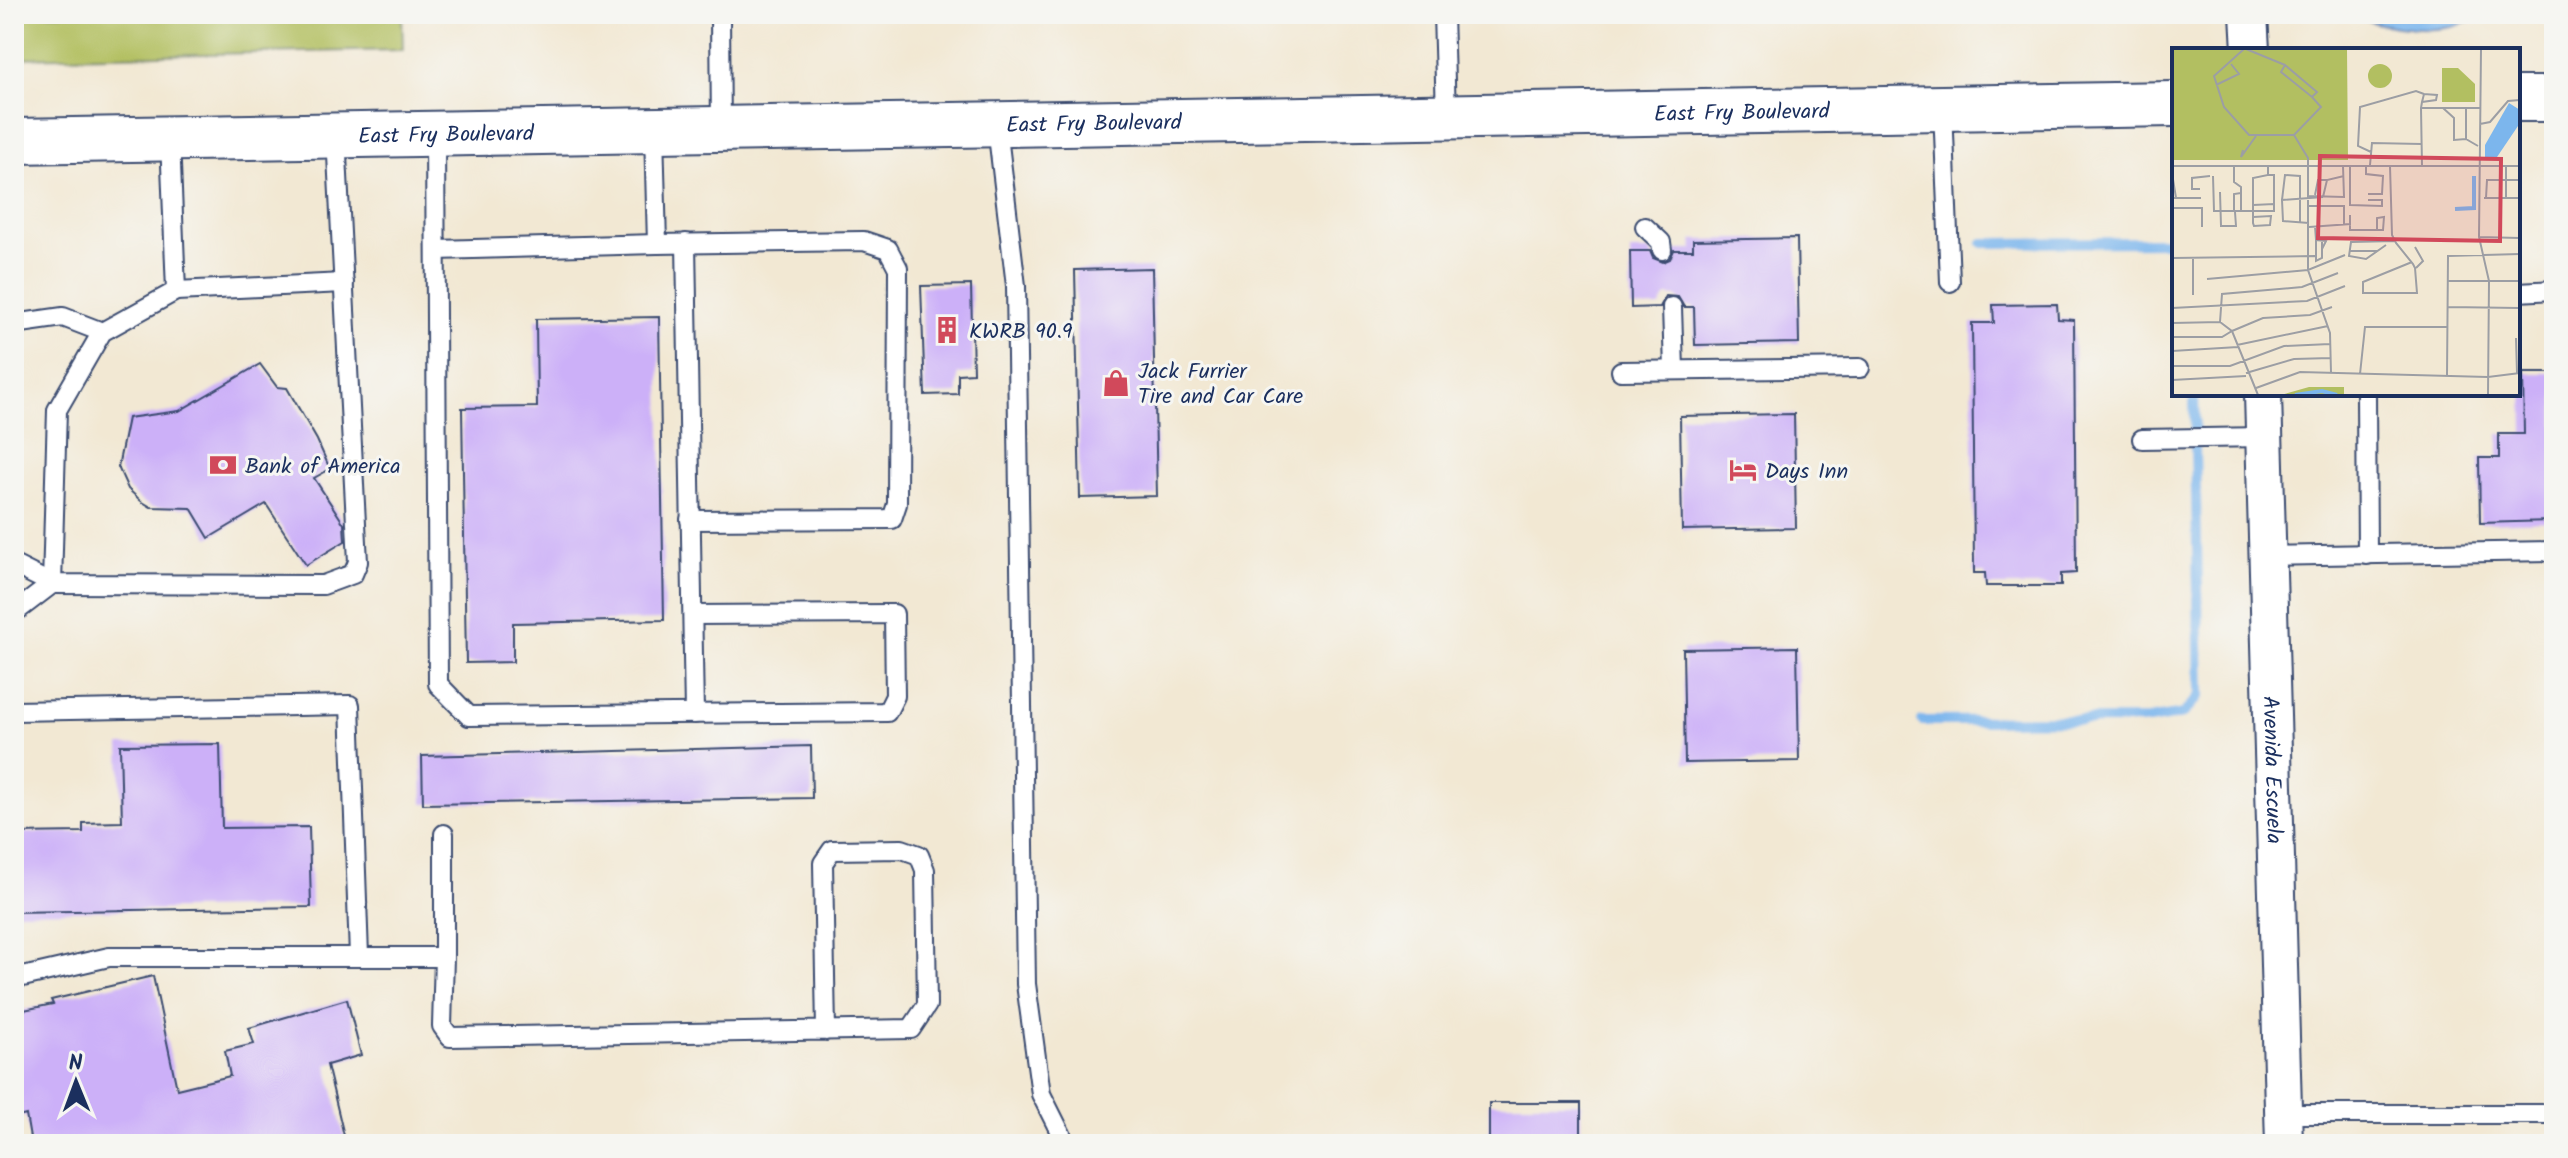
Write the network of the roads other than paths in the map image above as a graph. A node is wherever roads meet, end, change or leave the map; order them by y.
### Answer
1 (720, 14) edge
2 (1443, 14) edge
3 (2249, 14) edge
4 (2251, 48) edge
5 (2520, 99) edge
6 (2554, 99) edge
7 (2172, 104) edge
8 (1943, 108) junction
9 (1446, 115) junction
10 (997, 127) junction
11 (721, 131) junction
12 (654, 132) junction
13 (435, 135) junction
14 (336, 136) junction
15 (170, 139) junction
16 (14, 141) edge
17 (1645, 227) dead end
18 (686, 243) junction
19 (657, 244) junction
20 (436, 250) junction
21 (1662, 250) dead end
22 (1950, 282) dead end
23 (344, 283) junction
24 (2554, 290) edge
25 (176, 291) junction
26 (2520, 292) edge
27 (1672, 307) dead end
28 (14, 324) edge
29 (102, 332) junction
30 (1860, 368) dead end
31 (1674, 370) junction
32 (1621, 371) dead end
33 (2263, 396) edge
34 (2366, 396) edge
35 (2264, 437) junction
36 (2142, 439) dead end
37 (690, 520) junction
38 (2554, 551) edge
39 (2367, 555) junction
40 (2267, 556) junction
41 (14, 565) edge
42 (52, 584) junction
43 (14, 613) edge
44 (693, 615) junction
45 (14, 711) edge
46 (694, 714) junction
47 (444, 834) dead end
48 (359, 956) junction
49 (444, 957) junction
50 (14, 979) edge
51 (826, 1031) junction
52 (2554, 1114) edge
53 (2283, 1129) edge
54 (1066, 1144) edge

1 - 11 lane
2 - 9 lane
3 - 4 street
5 - 6 main road
7 - 8 main road, East Fry Boulevard
8 - 9 main road, East Fry Boulevard
8 - 22 lane
9 - 10 main road, East Fry Boulevard
10 - 11 main road, East Fry Boulevard
10 - 54 lane
11 - 12 main road, East Fry Boulevard
12 - 13 main road, East Fry Boulevard
12 - 19 lane
13 - 14 main road, East Fry Boulevard
13 - 20 lane
14 - 15 main road, East Fry Boulevard
14 - 23 lane
15 - 16 main road, East Fry Boulevard
15 - 25 lane
17 - 21 lane
18 - 19 lane
18 - 37 lane
18 - 37 lane
19 - 20 lane
20 - 46 lane
23 - 25 lane
23 - 42 lane
24 - 26 lane
25 - 29 lane
27 - 31 lane
28 - 29 lane
29 - 42 lane
30 - 31 lane
31 - 32 lane
33 - 35 street, Avenida Escuela
34 - 39 lane
35 - 36 lane
35 - 40 street, Avenida Escuela
37 - 44 lane
38 - 39 lane
39 - 40 lane
40 - 53 street, Avenida Escuela
41 - 42 lane
42 - 43 lane
44 - 46 lane
44 - 46 lane
45 - 48 lane
47 - 49 lane
48 - 49 lane
48 - 50 lane
49 - 51 lane
51 - 51 lane
52 - 53 lane

